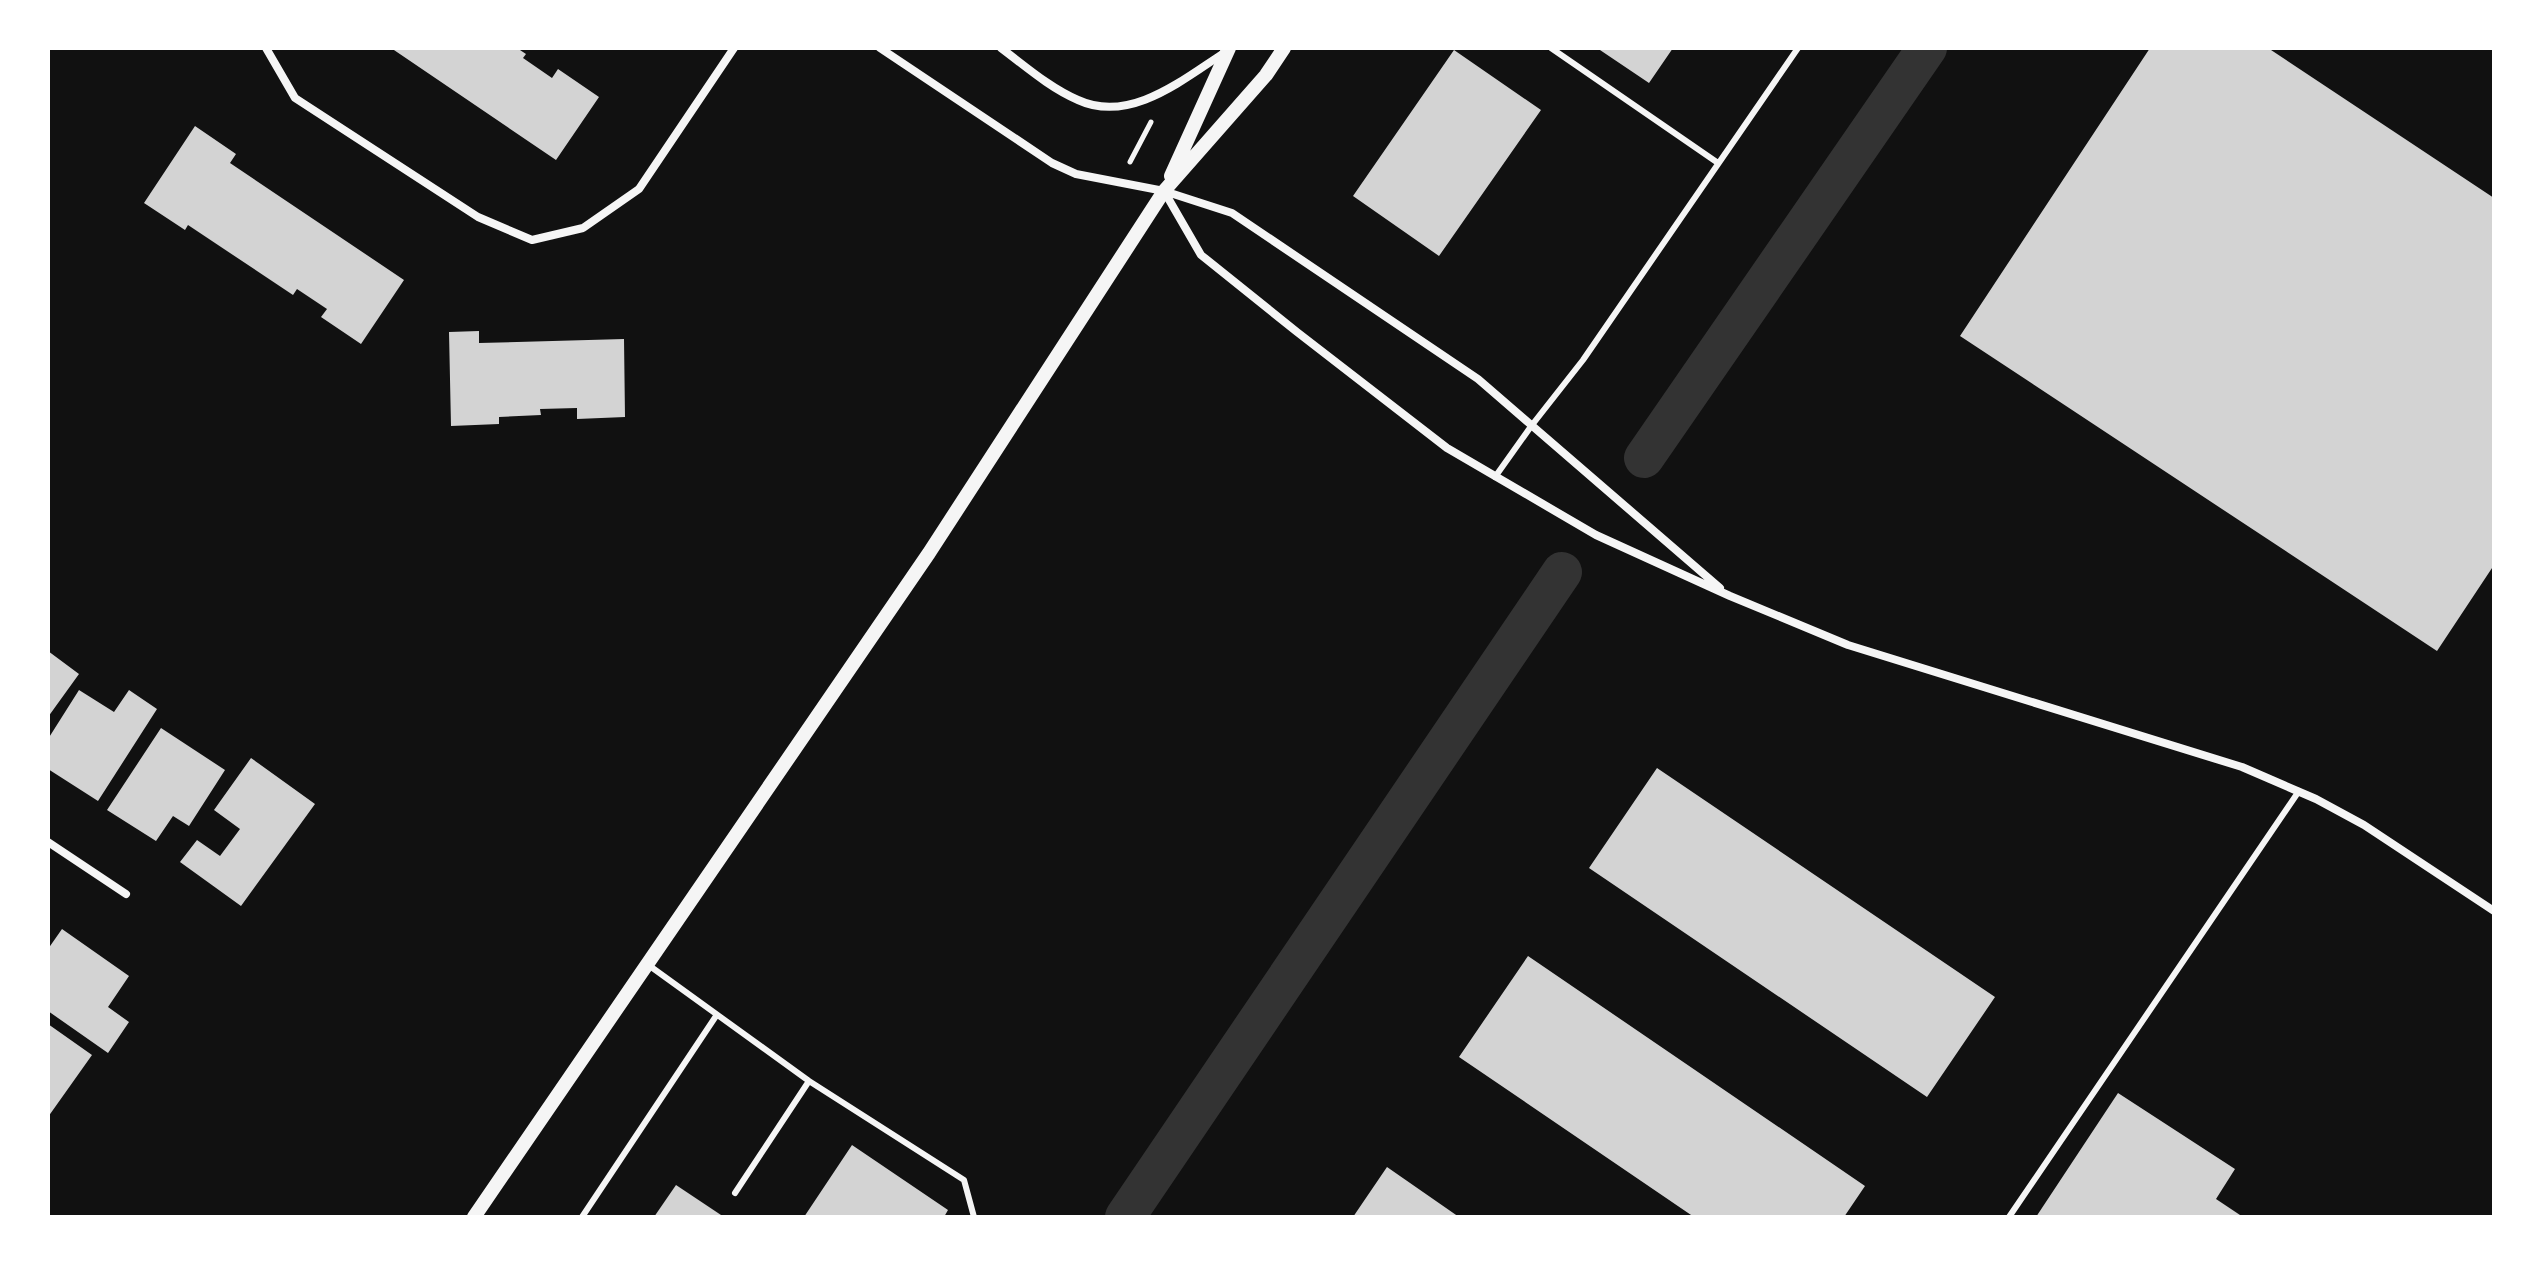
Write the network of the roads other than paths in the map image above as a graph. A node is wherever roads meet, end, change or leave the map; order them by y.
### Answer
1 (266, 48) edge
2 (734, 48) edge
3 (880, 48) edge
4 (1001, 48) edge
5 (1284, 48) edge
6 (1551, 48) edge
7 (1798, 48) edge
8 (1228, 49) edge
9 (1718, 163) junction
10 (1164, 191) junction
11 (1532, 425) junction
12 (1495, 477) junction
13 (1730, 596) junction
14 (2299, 791) junction
15 (48, 842) edge
16 (126, 894) dead end
17 (2494, 911) edge
18 (647, 964) junction
19 (716, 1016) junction
20 (809, 1081) junction
21 (735, 1193) dead end
22 (474, 1217) edge
23 (582, 1217) edge
24 (974, 1217) edge
25 (2009, 1217) edge

1 - 2 street
3 - 10 street
4 - 8 street
5 - 10 street
6 - 9 lane
7 - 9 lane
8 - 10 street
9 - 11 lane
10 - 11 street
10 - 12 street
10 - 18 street
11 - 12 lane
11 - 13 street
12 - 13 street
13 - 14 street
14 - 17 street
14 - 25 lane
15 - 16 street
18 - 19 lane
18 - 22 street
19 - 20 lane
19 - 23 lane
20 - 21 lane
20 - 24 lane

